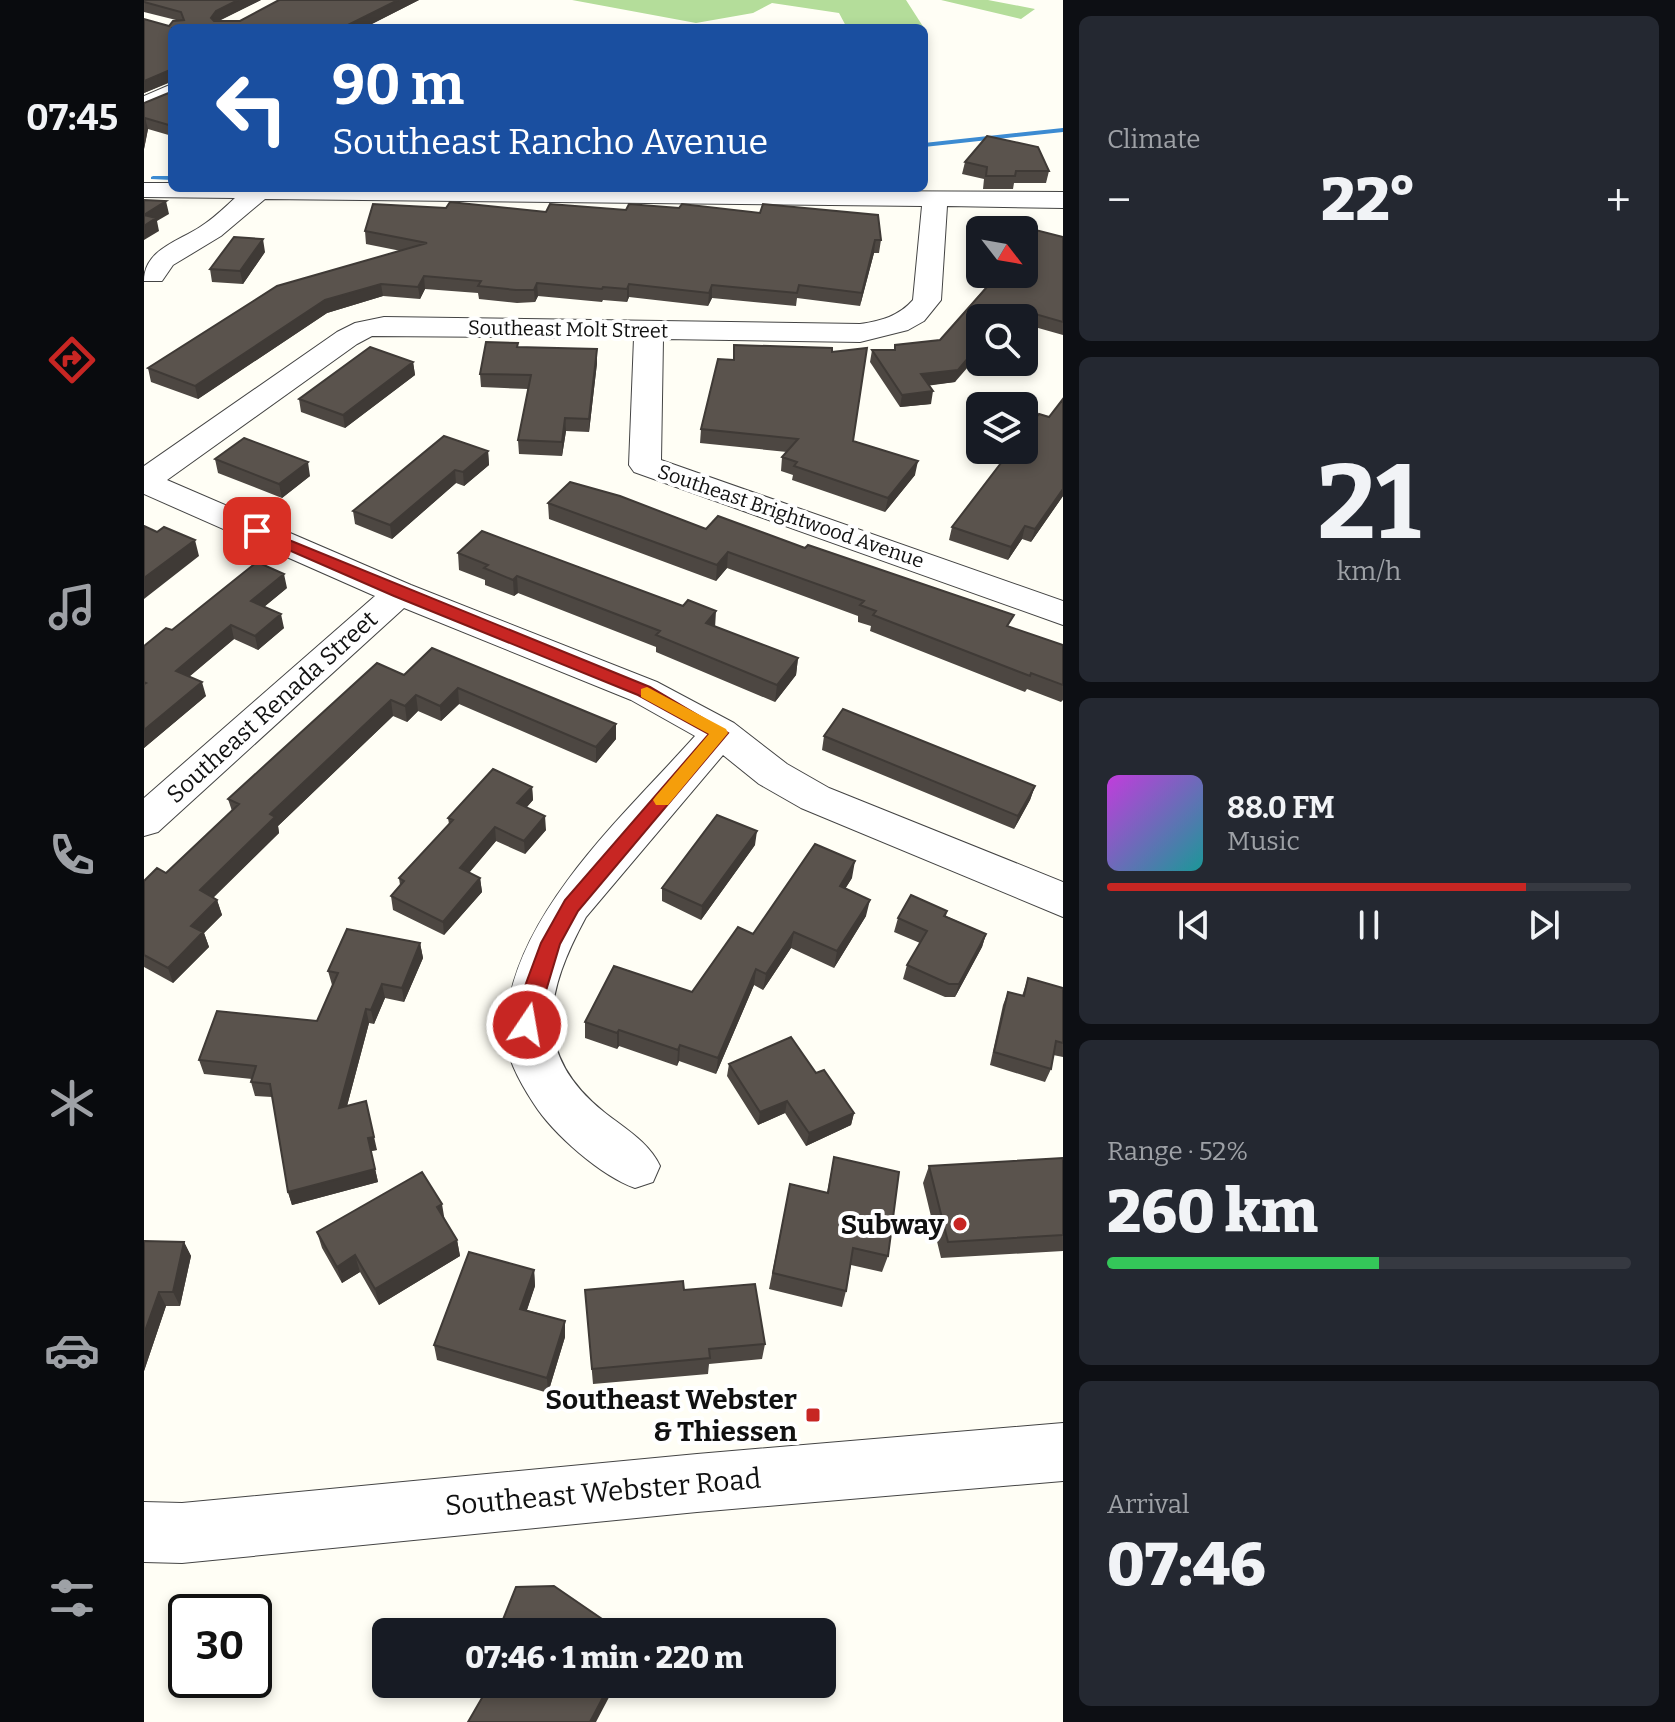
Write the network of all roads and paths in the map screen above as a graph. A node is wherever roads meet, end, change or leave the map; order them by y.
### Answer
1 (168, 93) edge
2 (144, 105) edge
3 (144, 190) edge
4 (168, 190) edge
5 (258, 192) edge
6 (344, 192) edge
7 (935, 199) junction
8 (1063, 200) edge
9 (152, 275) dead end
10 (649, 330) junction
11 (144, 482) edge
12 (399, 593) junction
13 (1058, 602) edge
14 (720, 733) junction
15 (144, 821) edge
16 (1063, 900) edge
17 (635, 1166) dead end
18 (1063, 1452) edge
19 (144, 1532) edge

1 - 2 street
3 - 4 street
5 - 9 street
6 - 7 street
7 - 8 street
7 - 10 street, Southeast Molt Street
10 - 11 street, Southeast Molt Street
10 - 13 street, Southeast Brightwood Avenue
11 - 12 street
12 - 14 street
12 - 15 street, Southeast Renada Street
14 - 16 street
14 - 17 street
18 - 19 street, Southeast Webster Road

